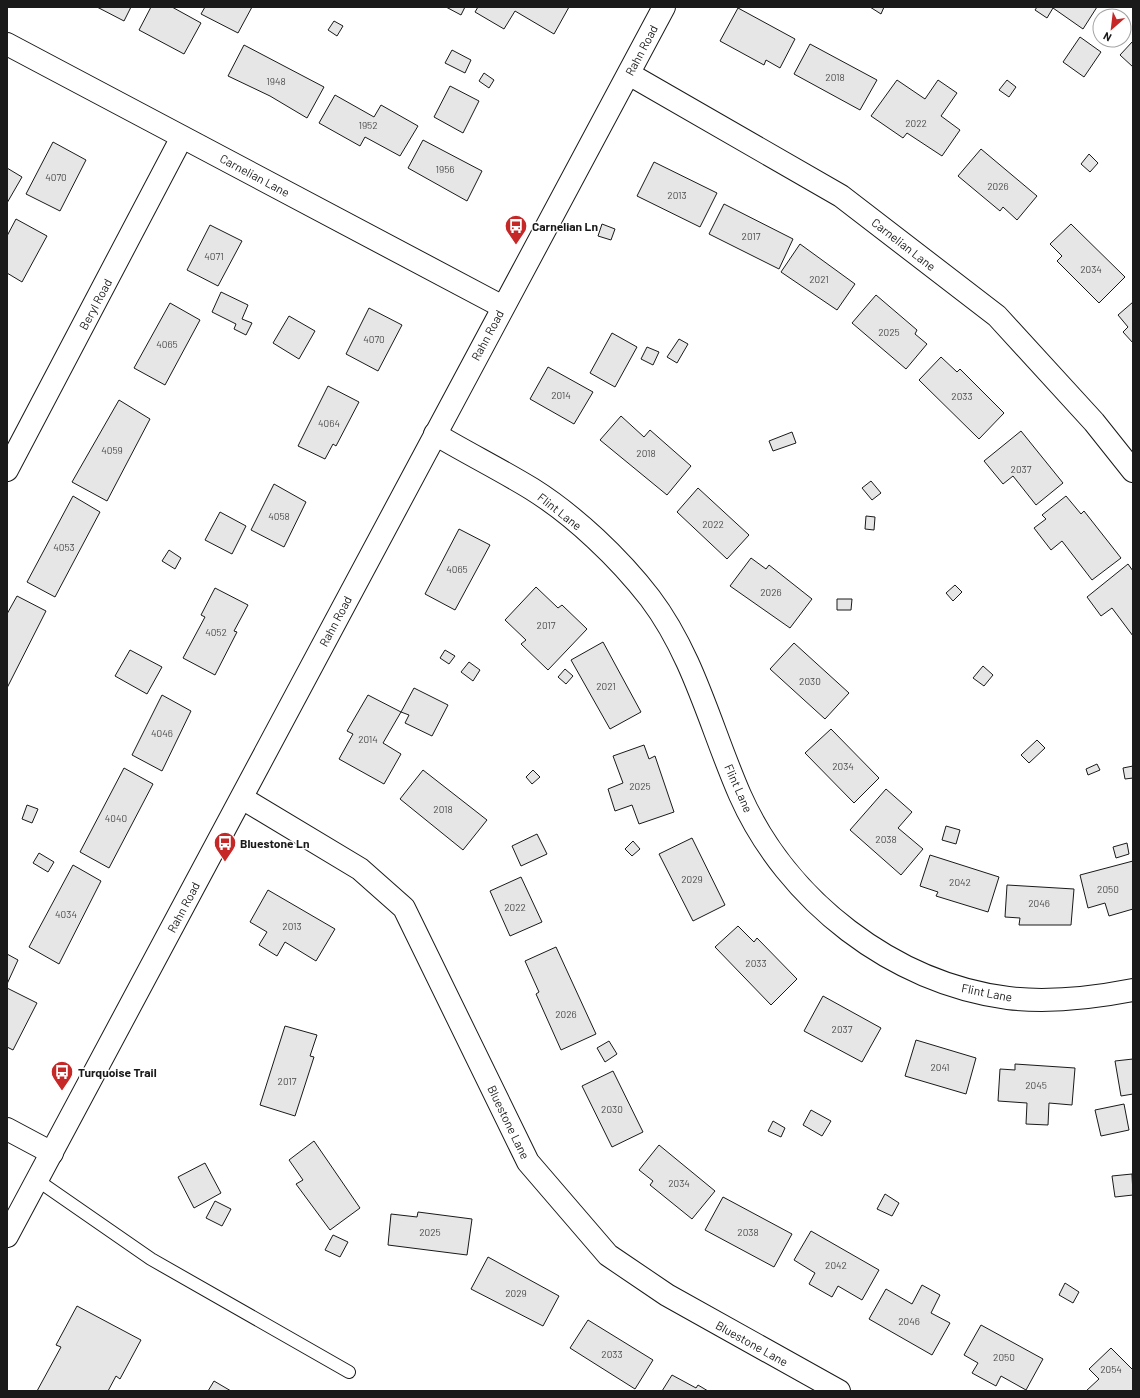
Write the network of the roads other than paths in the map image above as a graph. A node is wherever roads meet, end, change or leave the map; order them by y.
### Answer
1 (664, 7) edge
2 (7, 44) edge
3 (629, 74) junction
4 (182, 137) junction
5 (503, 307) junction
6 (435, 434) junction
7 (7, 470) edge
8 (1133, 471) edge
9 (242, 798) junction
10 (1133, 990) edge
11 (7, 1129) edge
12 (52, 1153) junction
13 (37, 1180) junction
14 (7, 1236) edge
15 (349, 1372) dead end
16 (839, 1391) edge

1 - 3 street, Rahn Road
2 - 4 street, Carnelian Lane
3 - 5 street, Rahn Road
3 - 8 street, Carnelian Lane
4 - 5 street, Carnelian Lane
4 - 7 street, Beryl Road
5 - 6 street, Rahn Road
6 - 9 street, Rahn Road
6 - 10 street, Flint Lane
9 - 12 street, Rahn Road
9 - 16 street, Bluestone Lane
11 - 12 street
12 - 13 street, Rahn Road
13 - 14 street, Rahn Road
13 - 15 lane

